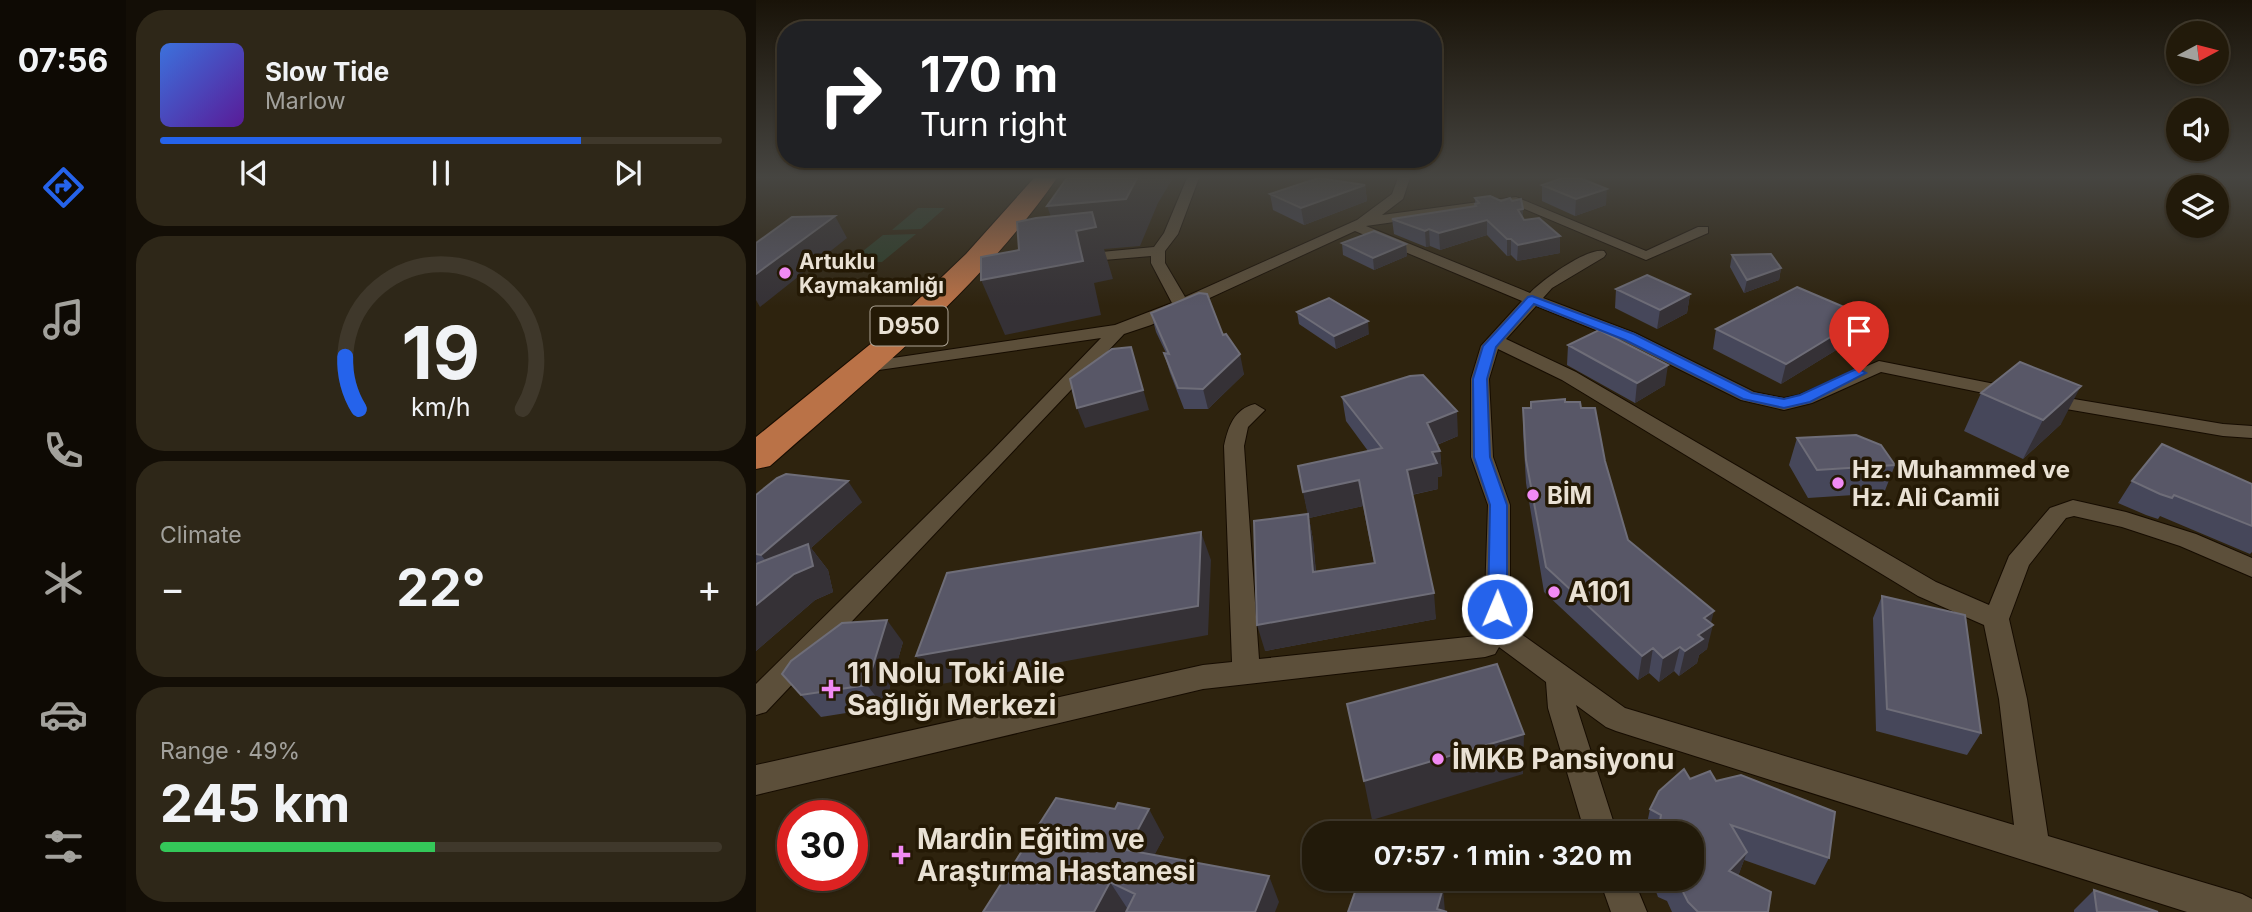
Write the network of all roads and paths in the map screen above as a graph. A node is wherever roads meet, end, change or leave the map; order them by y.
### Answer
1 (991, 221) edge
2 (1009, 221) edge
3 (1177, 221) edge
4 (1363, 221) edge
5 (1376, 221) edge
6 (1562, 221) edge
7 (1359, 223) junction
8 (1703, 230) dead end
9 (1158, 251) junction
10 (1599, 254) dead end
11 (1065, 260) edge
12 (993, 269) edge
13 (962, 274) junction
14 (1532, 299) junction
15 (1180, 303) junction
16 (1118, 330) junction
17 (1495, 341) junction
18 (865, 367) junction
19 (1255, 410) dead end
20 (756, 432) edge
21 (2252, 432) edge
22 (756, 457) edge
23 (2252, 568) edge
24 (1996, 619) junction
25 (1497, 631) junction
26 (1246, 673) junction
27 (1559, 676) junction
28 (756, 703) edge
29 (756, 780) edge
30 (1597, 821) edge
31 (2033, 846) junction
32 (1621, 891) edge
33 (1629, 912) edge
34 (2242, 912) edge

1 - 20 highway, D950
2 - 13 highway, D950
3 - 9 street
4 - 7 street
5 - 7 street
6 - 8 street
7 - 14 street
7 - 15 street
9 - 11 street
9 - 15 street
10 - 14 street
12 - 13 street
13 - 18 highway, D950
14 - 17 street
14 - 21 street
15 - 16 street
16 - 18 street
16 - 28 street
17 - 24 street
17 - 25 street
18 - 22 highway, D950
19 - 26 street
23 - 24 street
24 - 31 street
25 - 26 street
25 - 27 street
26 - 29 street
27 - 30 street
27 - 31 street
31 - 34 street
32 - 33 street

